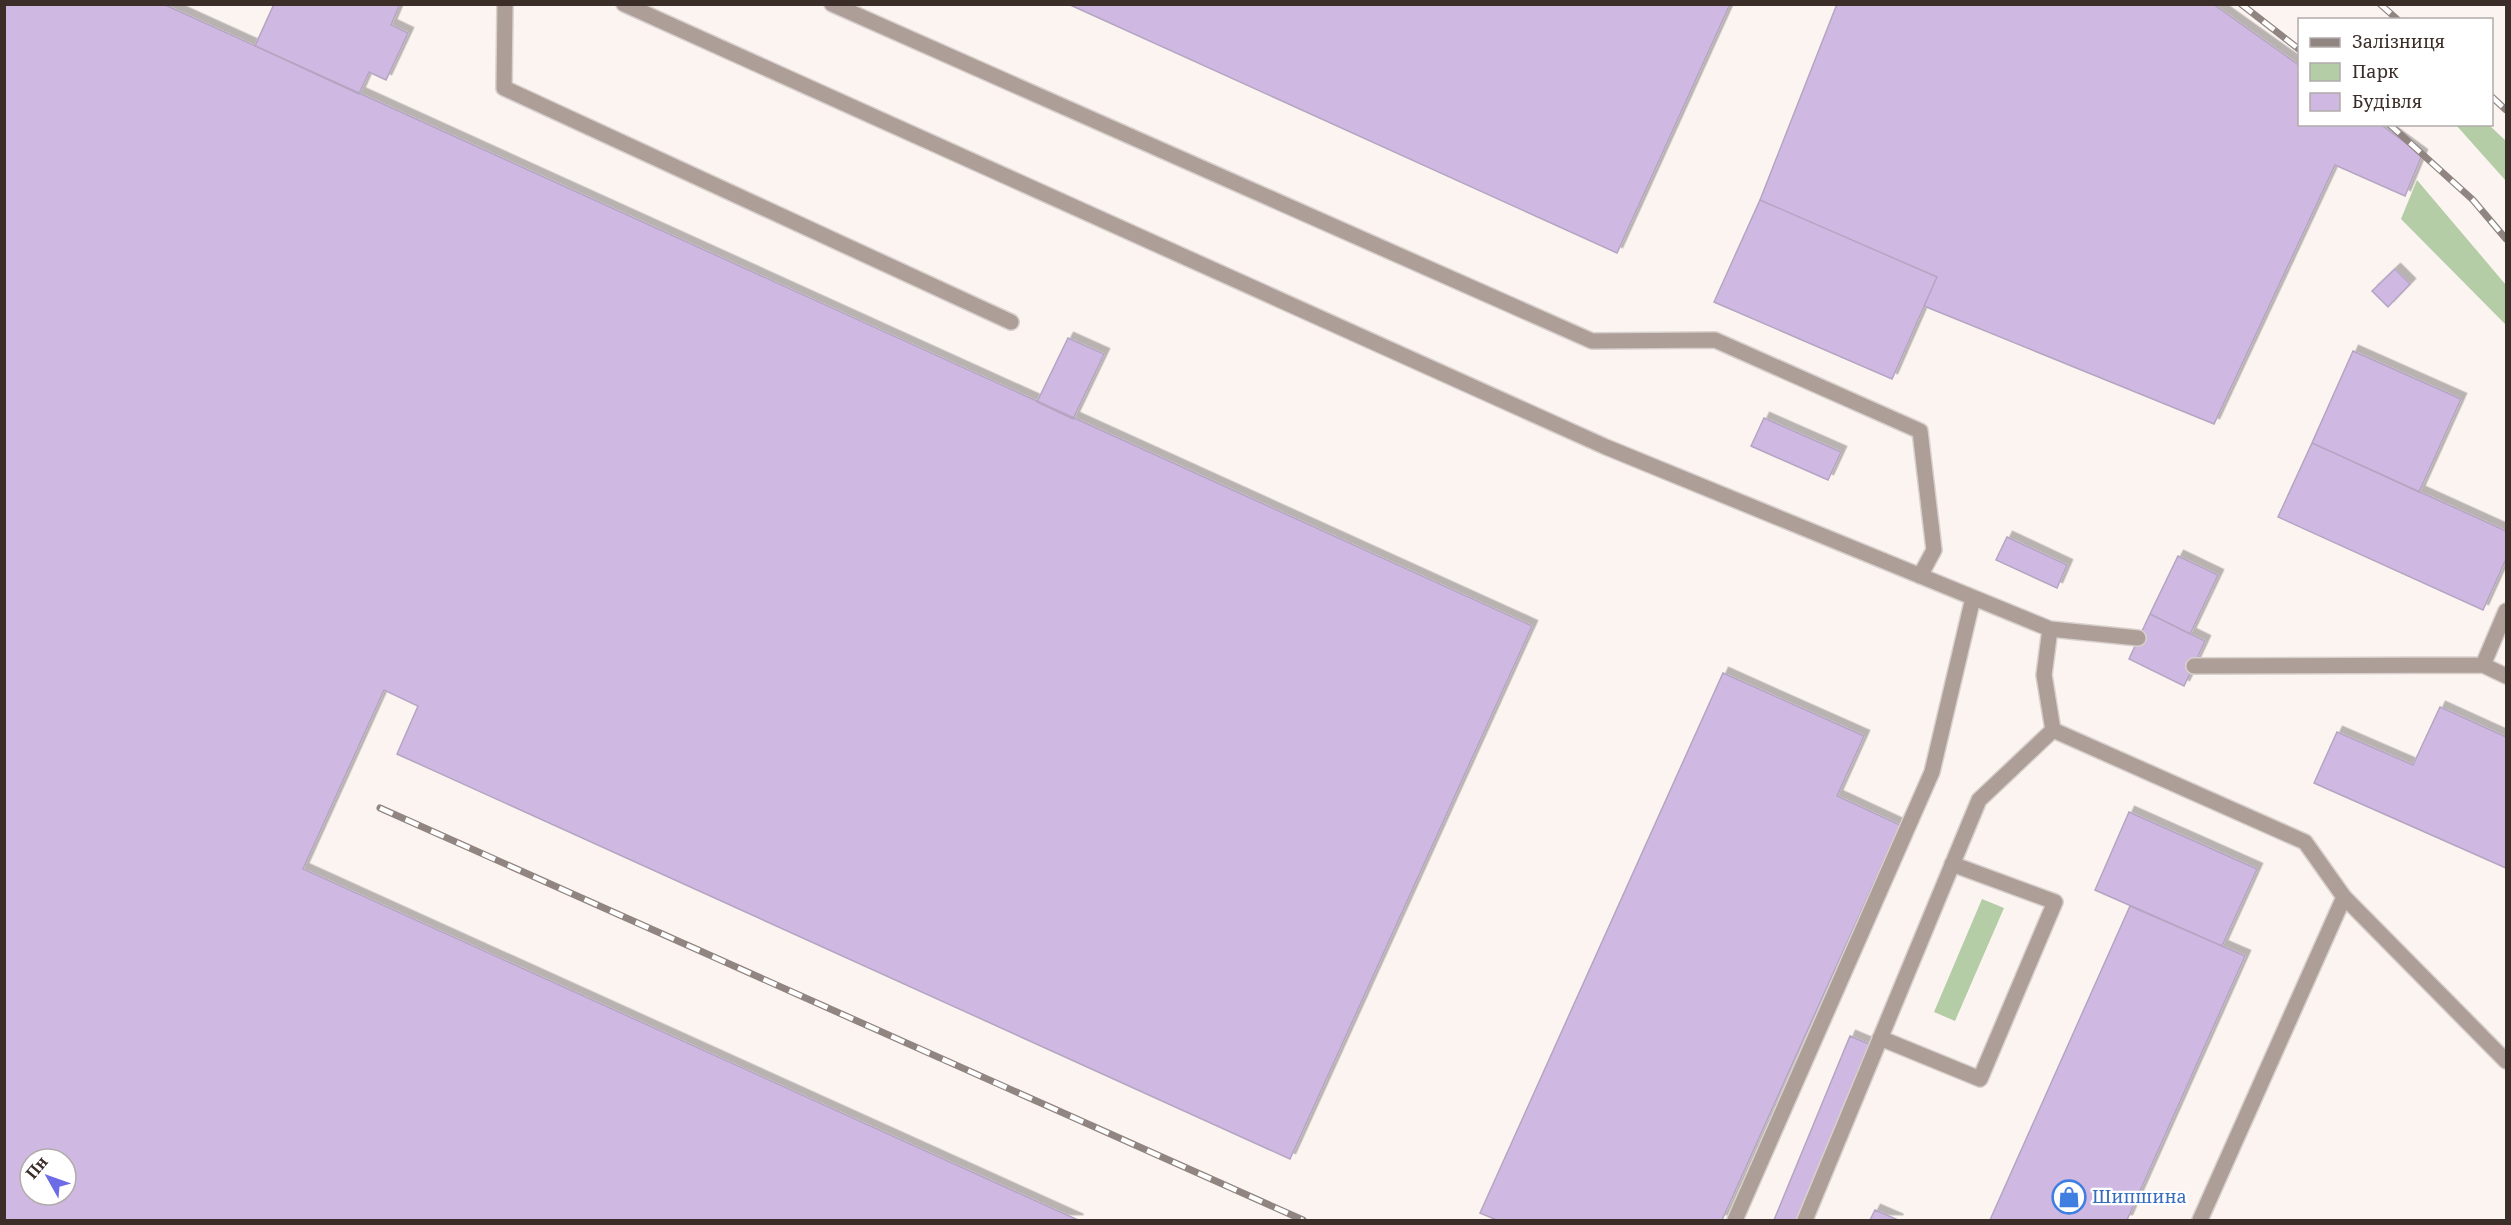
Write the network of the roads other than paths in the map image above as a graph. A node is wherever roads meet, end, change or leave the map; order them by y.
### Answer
1 (505, 4) edge
2 (624, 4) edge
3 (832, 4) edge
4 (1011, 322) dead end
5 (1920, 576) junction
6 (1973, 598) junction
7 (2506, 611) edge
8 (2050, 629) junction
9 (2138, 638) dead end
10 (2483, 665) junction
11 (2194, 666) dead end
12 (2506, 676) edge
13 (2053, 730) junction
14 (1952, 864) junction
15 (2344, 897) junction
16 (1880, 1038) junction
17 (2506, 1061) edge
18 (1735, 1221) edge
19 (1804, 1221) edge
20 (2200, 1221) edge

1 - 4 lane
2 - 5 lane
3 - 5 lane
5 - 6 lane
6 - 8 lane
6 - 18 lane
7 - 10 lane
8 - 9 lane
8 - 13 lane
10 - 11 lane
10 - 12 lane
13 - 14 lane
13 - 15 lane
14 - 16 lane
14 - 16 lane
15 - 17 lane
15 - 20 lane
16 - 19 lane

